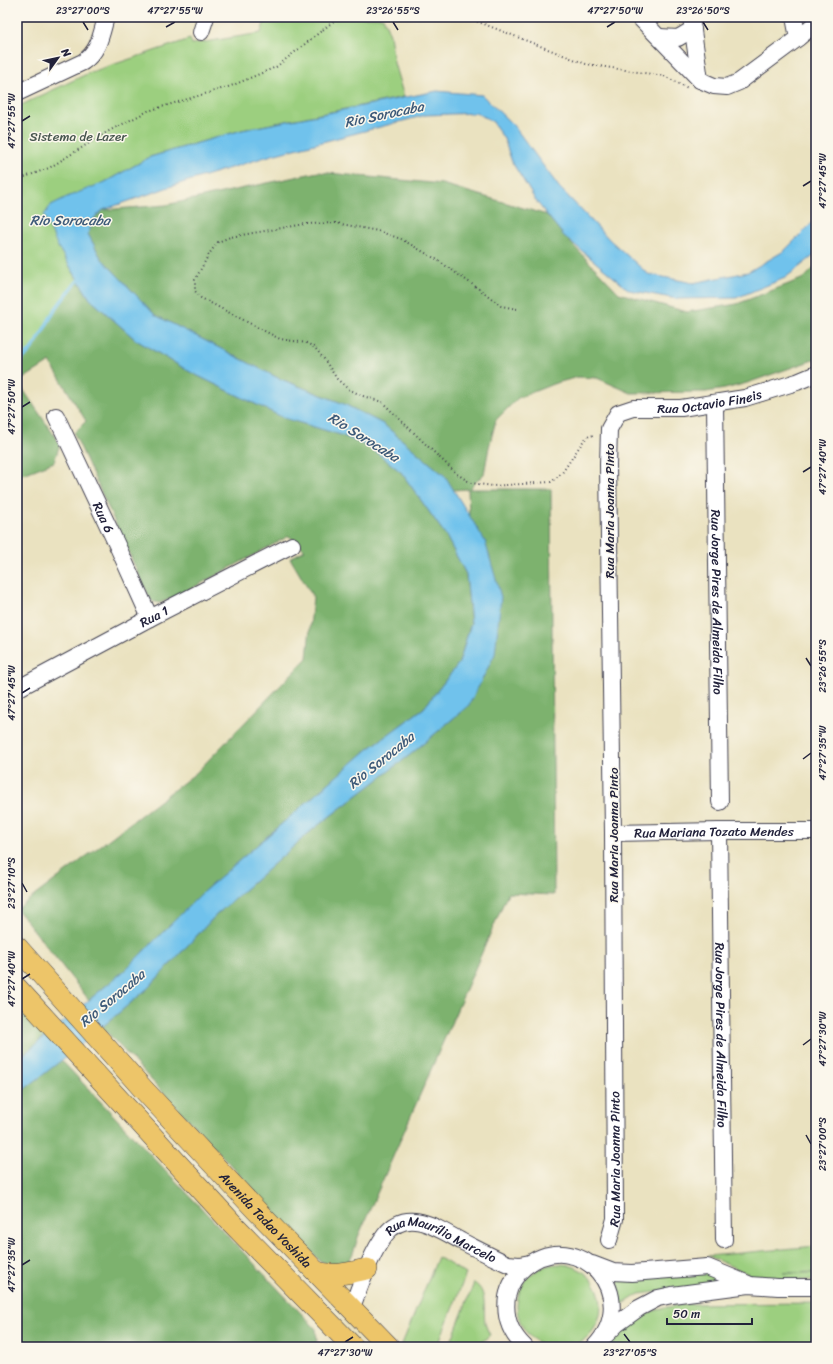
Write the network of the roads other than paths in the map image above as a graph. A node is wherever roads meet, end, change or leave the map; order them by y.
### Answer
1 (106, 17) edge
2 (639, 17) edge
3 (794, 17) edge
4 (692, 23) edge
5 (816, 23) edge
6 (660, 37) junction
7 (798, 38) junction
8 (696, 84) junction
9 (17, 93) edge
10 (816, 374) edge
11 (716, 403) junction
12 (56, 416) dead end
13 (603, 432) joint
14 (292, 545) dead end
15 (150, 618) junction
16 (17, 689) edge
17 (720, 802) dead end
18 (719, 831) junction
19 (816, 831) edge
20 (613, 833) junction
21 (17, 947) edge
22 (17, 988) edge
23 (609, 1240) dead end
24 (724, 1240) dead end
25 (586, 1262) junction
26 (530, 1263) junction
27 (367, 1270) junction
28 (316, 1272) junction
29 (749, 1285) junction
30 (816, 1287) edge
31 (352, 1307) junction
32 (344, 1344) edge
33 (597, 1345) edge
34 (389, 1347) edge
35 (525, 1347) edge

1 - 9 street
2 - 6 street
3 - 7 street
4 - 6 street
4 - 8 street
5 - 7 street
6 - 8 street
7 - 8 street
10 - 11 street, Rua Octavio Fineis
11 - 13 street, Rua Octavio Fineis
11 - 17 street, Rua Jorge Pires de Almeida Filho
12 - 15 street, Rua 6
13 - 20 street, Rua Maria Joanna Pinto
14 - 15 street, Rua 1
15 - 16 street, Rua 1
18 - 19 street, Rua Mariana Tozato Mendes
18 - 20 street, Rua Mariana Tozato Mendes
18 - 24 street, Rua Jorge Pires de Almeida Filho
20 - 23 street, Rua Maria Joanna Pinto
21 - 28 main road, Avenida Tadao Yoshida
22 - 32 main road, Avenida Tadao Yoshida
25 - 26 street, Rua Maurílio Marcelo
25 - 29 street
25 - 33 street, Rua Maurílio Marcelo
26 - 27 street, Rua Maurílio Marcelo
26 - 35 street, Rua Maurílio Marcelo
27 - 28 main road
27 - 31 street, Rua Maurílio Marcelo
28 - 31 main road, Avenida Tadao Yoshida
29 - 30 street
29 - 33 street
31 - 32 main road
31 - 34 main road, Avenida Tadao Yoshida

